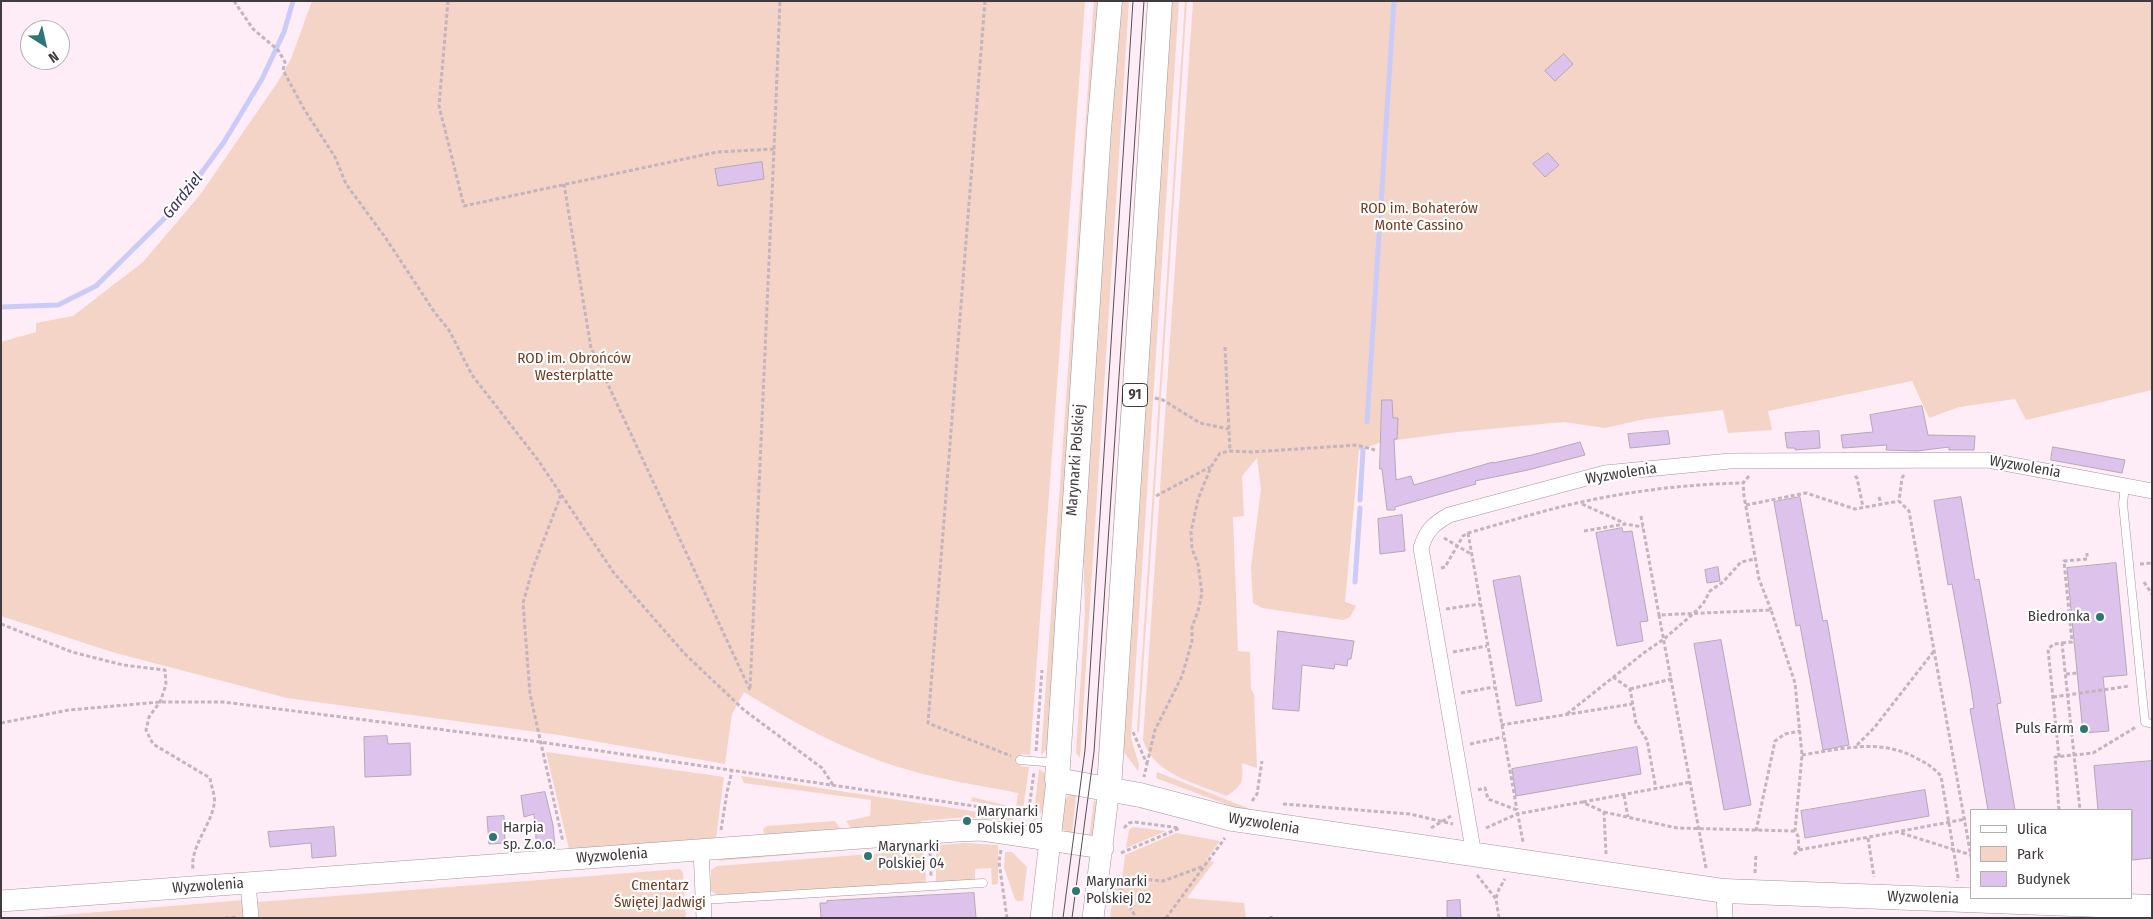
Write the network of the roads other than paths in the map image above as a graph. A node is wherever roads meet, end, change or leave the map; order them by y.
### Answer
1 (1110, 1) edge
2 (1160, 1) edge
3 (2125, 485) junction
4 (2152, 491) edge
5 (2148, 723) edge
6 (1020, 760) road end
7 (1058, 772) junction
8 (1109, 788) junction
9 (1051, 840) junction
10 (1476, 847) junction
11 (710, 849) junction
12 (1111, 851) junction
13 (248, 883) junction
14 (983, 884) dead end
15 (1724, 890) junction
16 (703, 900) junction
17 (1, 901) edge
18 (2152, 907) edge
19 (251, 918) edge
20 (704, 918) edge
21 (1041, 918) edge
22 (1093, 918) edge
23 (1726, 918) edge

1 - 7 main road, Marynarki Polskiej
2 - 8 main road, 91
3 - 4 street, Wyzwolenia
3 - 5 lane
3 - 10 street, Wyzwolenia
6 - 7 lane
7 - 8 main road, Wyzwolenia
7 - 9 street, Marynarki Polskiej
8 - 10 main road, Wyzwolenia
8 - 12 street, 91
9 - 11 street, Wyzwolenia
9 - 12 street, Wyzwolenia
9 - 21 street, Marynarki Polskiej
10 - 15 main road, Wyzwolenia
11 - 13 street, Wyzwolenia
11 - 16 street
12 - 22 street, 91
13 - 17 street, Wyzwolenia
13 - 19 street
14 - 16 lane
15 - 18 main road, Wyzwolenia
15 - 23 street
16 - 20 street

